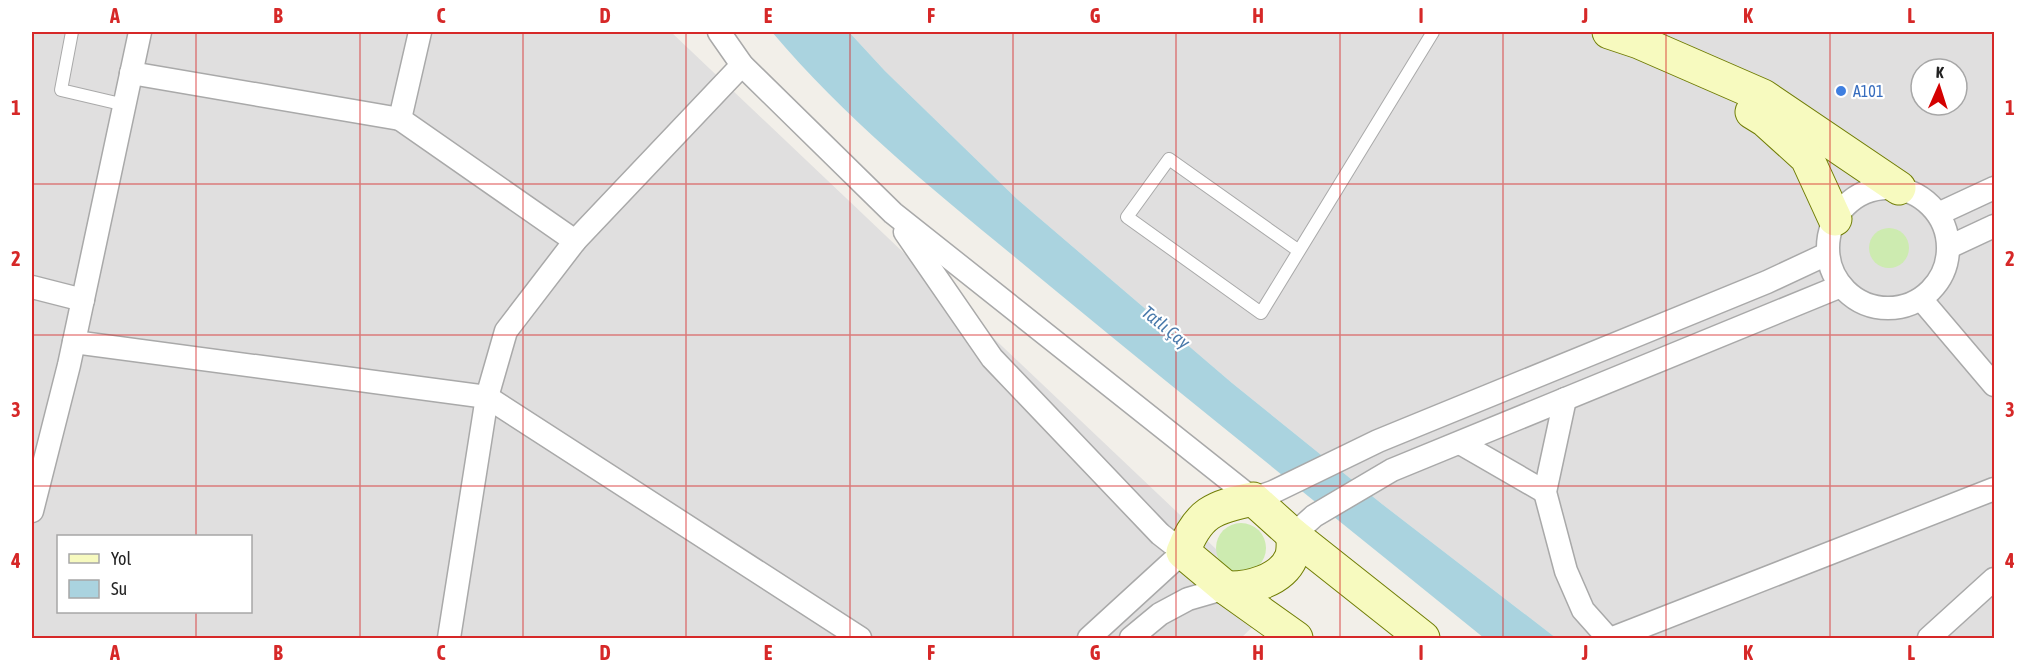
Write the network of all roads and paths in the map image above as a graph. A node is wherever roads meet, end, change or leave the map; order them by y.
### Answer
1 (72, 32) edge
2 (140, 32) edge
3 (420, 32) edge
4 (719, 32) edge
5 (1433, 32) edge
6 (1624, 37) edge
7 (742, 65) junction
8 (131, 73) junction
9 (125, 105) junction
10 (400, 119) junction
11 (1899, 188) junction
12 (1995, 188) edge
13 (893, 213) junction
14 (1938, 214) junction
15 (1835, 219) junction
16 (1995, 226) edge
17 (575, 241) junction
18 (1949, 247) junction
19 (1299, 251) junction
20 (1827, 254) junction
21 (1841, 286) junction
22 (32, 287) edge
23 (1921, 299) junction
24 (83, 300) junction
25 (74, 342) junction
26 (1995, 385) edge
27 (487, 397) junction
28 (1565, 399) junction
29 (1460, 442) junction
30 (1995, 489) edge
31 (1545, 492) junction
32 (1263, 496) junction
33 (32, 511) edge
34 (1300, 528) junction
35 (1183, 552) junction
36 (1995, 579) edge
37 (1226, 588) junction
38 (449, 639) edge
39 (861, 639) edge
40 (1089, 639) edge
41 (1131, 639) edge
42 (1296, 639) edge
43 (1423, 639) edge
44 (1608, 639) edge
45 (1614, 639) edge
46 (1929, 639) edge

1 - 9 lane
2 - 8 street
3 - 10 street
4 - 7 street
5 - 19 lane
6 - 11 street
6 - 15 street
7 - 13 street
7 - 17 street
8 - 9 street
8 - 10 street
9 - 24 street
10 - 17 street
11 - 14 street
11 - 15 street
12 - 14 street
13 - 32 street
13 - 35 street
14 - 18 street
15 - 20 street
16 - 18 street
17 - 27 street
18 - 23 street
19 - 19 lane
20 - 21 street
20 - 32 street
21 - 23 street
21 - 28 street
22 - 24 street
23 - 26 street
24 - 25 street
25 - 27 street
25 - 33 street
27 - 38 street
27 - 39 street
28 - 29 street
28 - 31 street
29 - 31 street
29 - 34 street
30 - 45 street
31 - 44 street
32 - 34 street
32 - 35 street
34 - 37 street
34 - 43 street
35 - 37 street
35 - 40 street
36 - 46 street
37 - 41 street
37 - 42 street

